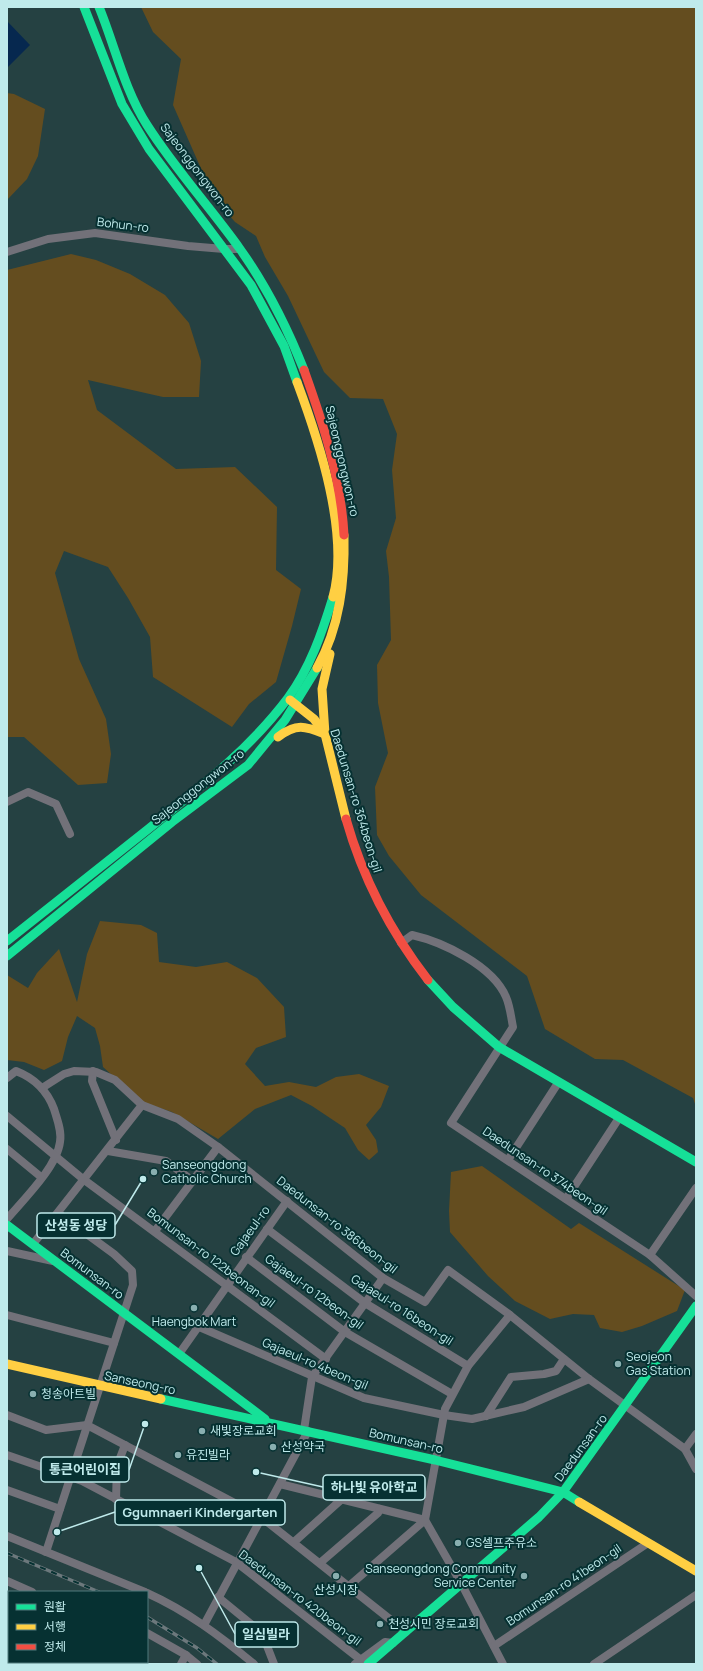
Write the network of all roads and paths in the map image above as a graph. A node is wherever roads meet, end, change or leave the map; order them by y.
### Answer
1 (84, 7) edge
2 (99, 7) edge
3 (224, 249) junction
4 (239, 249) junction
5 (7, 252) edge
6 (336, 621) junction
7 (288, 698) junction
8 (296, 705) junction
9 (325, 734) junction
10 (259, 755) junction
11 (7, 802) edge
12 (70, 834) dead end
13 (7, 941) edge
14 (401, 942) junction
15 (7, 956) edge
16 (498, 1047) junction
17 (94, 1071) junction
18 (7, 1078) edge
19 (558, 1083) junction
20 (42, 1088) junction
21 (142, 1105) junction
22 (7, 1116) edge
23 (619, 1118) junction
24 (116, 1140) junction
25 (218, 1147) junction
26 (7, 1149) edge
27 (108, 1151) junction
28 (56, 1157) junction
29 (508, 1160) junction
30 (696, 1162) edge
31 (41, 1177) junction
32 (83, 1179) junction
33 (193, 1181) junction
34 (696, 1188) edge
35 (566, 1199) junction
36 (287, 1201) junction
37 (58, 1213) junction
38 (7, 1219) edge
39 (7, 1225) edge
40 (266, 1229) junction
41 (155, 1231) junction
42 (33, 1244) junction
43 (7, 1251) edge
44 (650, 1255) junction
45 (246, 1257) junction
46 (56, 1262) junction
47 (383, 1278) junction
48 (227, 1285) junction
49 (696, 1296) edge
50 (365, 1303) junction
51 (696, 1306) edge
52 (125, 1313) junction
53 (7, 1315) edge
54 (510, 1315) junction
55 (197, 1326) junction
56 (345, 1332) junction
57 (114, 1343) junction
58 (178, 1354) junction
59 (326, 1359) junction
60 (564, 1360) junction
61 (7, 1364) edge
62 (468, 1366) junction
63 (312, 1377) junction
64 (589, 1379) junction
65 (101, 1387) junction
66 (452, 1394) junction
67 (626, 1407) junction
68 (7, 1415) edge
69 (444, 1415) junction
70 (486, 1416) junction
71 (269, 1422) junction
72 (87, 1425) junction
73 (306, 1430) junction
74 (696, 1434) edge
75 (125, 1445) junction
76 (685, 1449) junction
77 (7, 1455) edge
78 (435, 1460) junction
79 (696, 1469) edge
80 (70, 1476) junction
81 (280, 1484) junction
82 (7, 1490) edge
83 (563, 1492) junction
84 (116, 1499) junction
85 (342, 1499) junction
86 (60, 1509) junction
87 (380, 1509) junction
88 (264, 1519) junction
89 (425, 1520) junction
90 (7, 1536) edge
91 (294, 1542) junction
92 (648, 1543) junction
93 (46, 1552) junction
94 (236, 1562) junction
95 (320, 1563) junction
96 (696, 1571) edge
97 (7, 1581) edge
98 (461, 1584) junction
99 (349, 1586) junction
100 (30, 1591) edge
101 (144, 1591) edge
102 (148, 1593) edge
103 (696, 1595) edge
104 (218, 1597) junction
105 (204, 1625) junction
106 (406, 1632) junction
107 (148, 1634) edge
108 (494, 1646) junction
109 (186, 1655) junction
110 (361, 1663) edge
111 (181, 1664) edge
112 (197, 1664) edge
113 (254, 1664) edge
114 (274, 1664) edge
115 (503, 1664) edge
116 (594, 1664) edge

1 - 3 main road, Sajeonggongwon-ro
2 - 4 main road, Sajeonggongwon-ro
3 - 4 street, Bohun-ro
3 - 5 street, Bohun-ro
3 - 7 main road, Sajeonggongwon-ro
4 - 6 main road, Sajeonggongwon-ro
6 - 8 main road, Sajeonggongwon-ro
6 - 9 main road
7 - 8 main road, Daedunsan-ro 364beon-gil
7 - 13 main road, Sajeonggongwon-ro
8 - 9 main road, Daedunsan-ro 364beon-gil
8 - 10 main road, Sajeonggongwon-ro
9 - 10 main road
9 - 14 main road, Daedunsan-ro 364beon-gil
10 - 15 main road, Sajeonggongwon-ro
11 - 12 street
14 - 16 main road, Daedunsan-ro 364beon-gil
14 - 16 street
16 - 19 main road, Daedunsan-ro 364beon-gil
16 - 29 street, Daedunsan-ro 374beon-gil
17 - 20 street, Daedunsan-ro 386beon-gil
17 - 21 street, Daedunsan-ro 386beon-gil
17 - 24 street
18 - 20 street
19 - 23 main road, Daedunsan-ro 364beon-gil
19 - 29 street
20 - 28 street
21 - 24 street
21 - 25 street, Daedunsan-ro 386beon-gil
22 - 28 street, Bomunsan-ro 122beonan-gil
23 - 30 main road, Daedunsan-ro 364beon-gil
23 - 35 street
24 - 27 street
25 - 33 street
25 - 36 street, Daedunsan-ro 386beon-gil
26 - 31 street
27 - 32 street
27 - 33 street
28 - 31 street
28 - 32 street, Bomunsan-ro 122beonan-gil
29 - 35 street, Daedunsan-ro 374beon-gil
31 - 38 street
32 - 37 street
32 - 41 street, Bomunsan-ro 122beonan-gil
33 - 41 street
34 - 44 street
35 - 44 street, Daedunsan-ro 374beon-gil
36 - 40 street, Gajaeul-ro
36 - 47 street, Daedunsan-ro 386beon-gil
37 - 42 street
37 - 52 street, Bomunsan-ro
39 - 42 main road, Bomunsan-ro
40 - 45 street, Gajaeul-ro
40 - 50 street, Gajaeul-ro 16beon-gil
41 - 48 street, Bomunsan-ro 122beonan-gil
42 - 46 main road, Bomunsan-ro
43 - 46 street
44 - 49 street, Daedunsan-ro 374beon-gil
45 - 48 street, Gajaeul-ro
45 - 56 street, Gajaeul-ro 12beon-gil
46 - 52 main road, Bomunsan-ro
47 - 50 street
47 - 54 street, Daedunsan-ro 386beon-gil
48 - 55 street, Gajaeul-ro
48 - 59 street, Bomunsan-ro 122beonan-gil
50 - 56 street
50 - 62 street, Gajaeul-ro 16beon-gil
51 - 67 main road, Daedunsan-ro
52 - 57 street
52 - 58 main road, Bomunsan-ro
53 - 57 street
54 - 60 street, Daedunsan-ro 386beon-gil
54 - 62 street
55 - 58 street, Gajaeul-ro
55 - 63 street, Gajaeul-ro 4beon-gil
56 - 59 street
56 - 66 street, Gajaeul-ro 12beon-gil
57 - 65 street
58 - 71 main road, Bomunsan-ro
59 - 63 street
60 - 64 street, Daedunsan-ro 386beon-gil
60 - 70 street
61 - 65 main road, Sanseong-ro
62 - 66 street
63 - 69 street, Gajaeul-ro 4beon-gil
63 - 73 street
64 - 67 street, Daedunsan-ro 386beon-gil
64 - 70 street, Gajaeul-ro 4beon-gil
65 - 71 main road, Sanseong-ro
65 - 72 street
66 - 69 street
67 - 76 street, Daedunsan-ro 386beon-gil
67 - 83 main road, Daedunsan-ro
68 - 72 street
69 - 70 street, Gajaeul-ro 4beon-gil
69 - 78 street
71 - 73 main road, Bomunsan-ro
72 - 75 street
72 - 80 street
73 - 78 main road, Bomunsan-ro
73 - 81 street
74 - 76 street
75 - 84 street
75 - 88 street
76 - 79 street
77 - 80 street, Daedunsan-ro 420beon-gil
78 - 83 main road, Bomunsan-ro
78 - 89 street
80 - 84 street, Daedunsan-ro 420beon-gil
80 - 86 street
81 - 85 street
81 - 88 street
82 - 86 street
83 - 92 main road, Bomunsan-ro
83 - 98 main road, Daedunsan-ro
84 - 94 street, Daedunsan-ro 420beon-gil
85 - 87 street
85 - 91 street
86 - 93 street
87 - 89 street
87 - 95 street
88 - 91 street
88 - 94 street
89 - 98 street
89 - 99 street
90 - 93 street
91 - 95 street
92 - 96 main road, Bomunsan-ro
92 - 108 street, Bomunsan-ro 41beon-gil
93 - 101 street
94 - 104 street
94 - 110 street, Daedunsan-ro 420beon-gil
95 - 99 street
97 - 100 street
98 - 106 main road, Daedunsan-ro
98 - 108 street
99 - 106 street
102 - 105 street
103 - 116 street
104 - 105 street
104 - 114 street
105 - 113 street
106 - 110 main road, Daedunsan-ro
107 - 109 street
108 - 115 street
109 - 111 street
109 - 112 street

